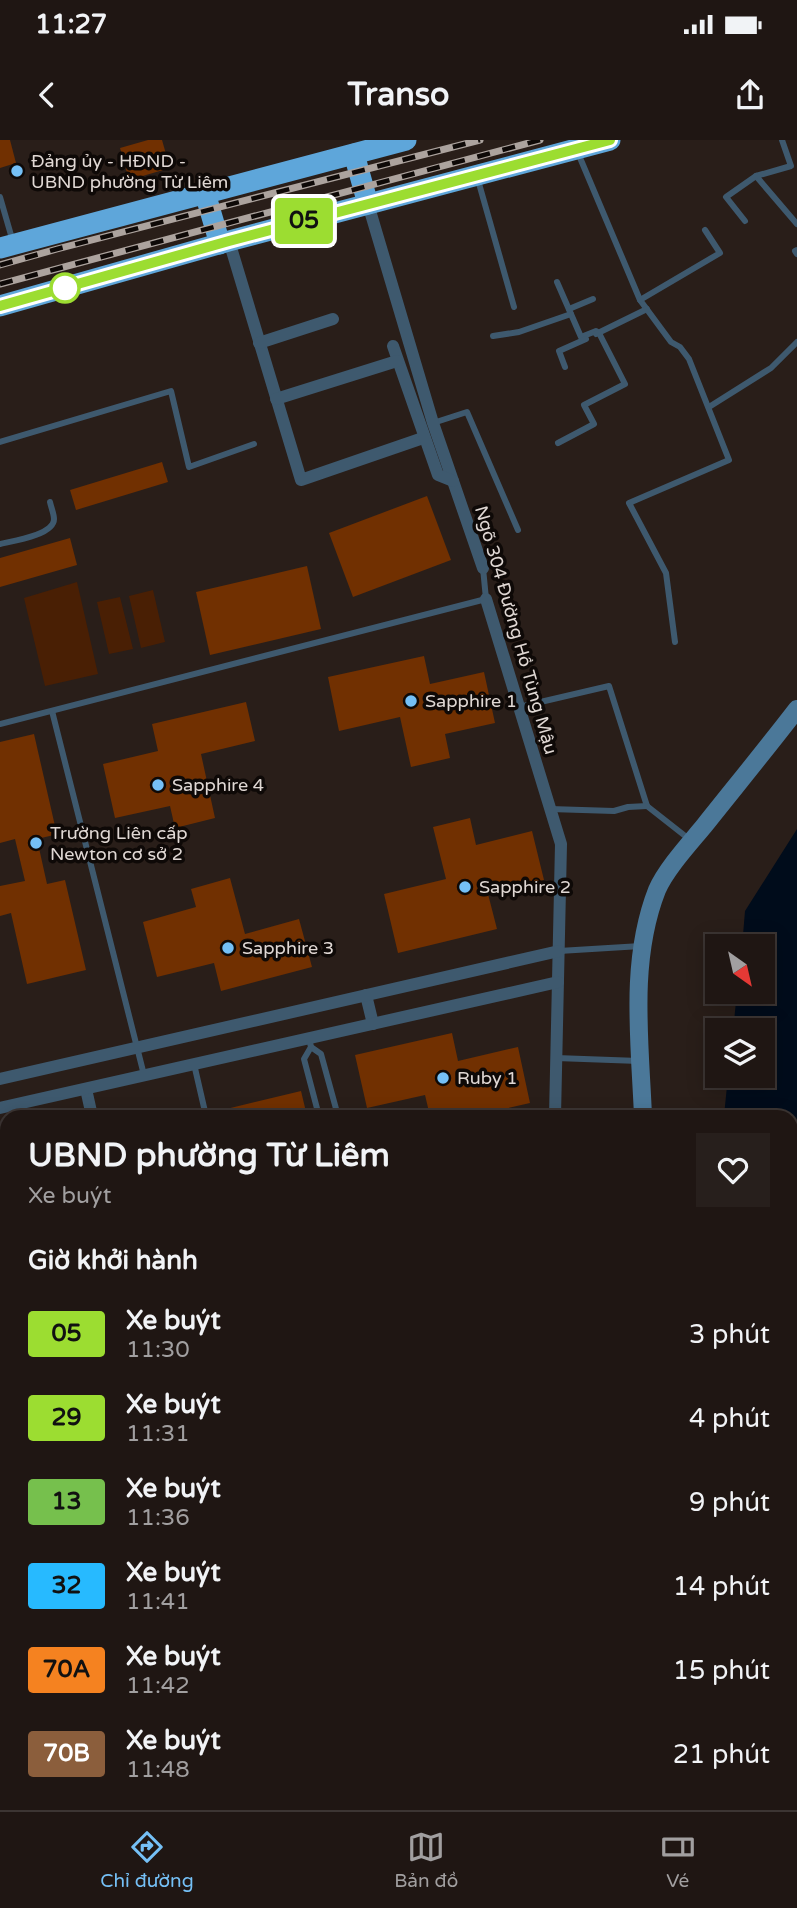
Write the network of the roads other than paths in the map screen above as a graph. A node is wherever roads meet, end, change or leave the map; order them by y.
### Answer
1 (406, 140) edge
2 (610, 140) edge
3 (782, 140) edge
4 (351, 147) edge
5 (576, 148) junction
6 (476, 175) junction
7 (757, 176) junction
8 (205, 193) junction
9 (0, 197) edge
10 (368, 204) junction
11 (745, 222) dead end
12 (797, 224) edge
13 (705, 230) dead end
14 (224, 243) junction
15 (7, 246) edge
16 (557, 282) dead end
17 (593, 299) dead end
18 (640, 300) junction
19 (0, 306) edge
20 (514, 307) dead end
21 (647, 309) junction
22 (570, 312) junction
23 (333, 319) dead end
24 (600, 333) junction
25 (493, 336) dead end
26 (409, 341) junction
27 (797, 342) edge
28 (259, 343) junction
29 (393, 346) joint
30 (397, 361) junction
31 (565, 367) dead end
32 (276, 399) junction
33 (709, 407) junction
34 (433, 423) junction
35 (423, 438) junction
36 (0, 442) edge
37 (558, 443) dead end
38 (254, 444) dead end
39 (453, 481) junction
40 (50, 502) dead end
41 (518, 530) dead end
42 (0, 544) edge
43 (483, 568) joint
44 (486, 599) junction
45 (675, 642) dead end
46 (519, 707) junction
47 (797, 709) edge
48 (52, 711) junction
49 (0, 724) edge
50 (648, 806) junction
51 (551, 809) junction
52 (692, 841) junction
53 (643, 946) junction
54 (559, 951) junction
55 (558, 982) junction
56 (366, 995) junction
57 (373, 1024) junction
58 (310, 1043) junction
59 (137, 1048) junction
60 (556, 1058) junction
61 (640, 1061) junction
62 (194, 1064) junction
63 (144, 1075) junction
64 (0, 1079) edge
65 (86, 1089) junction
66 (0, 1108) edge
67 (91, 1110) edge
68 (205, 1110) edge
69 (317, 1110) edge
70 (336, 1110) edge
71 (555, 1110) edge
72 (643, 1110) edge

1 - 4 highway
2 - 5 highway
3 - 7 lane
4 - 8 highway
4 - 10 highway
5 - 6 highway
5 - 18 lane
6 - 10 highway
6 - 20 lane
7 - 11 lane
7 - 12 lane
8 - 14 highway
8 - 15 highway
9 - 15 lane
10 - 14 highway
10 - 26 street, Ngõ 304 Đường Hồ Tùng Mậu
13 - 18 lane
14 - 19 highway
14 - 28 street
16 - 22 lane
17 - 22 lane
18 - 21 lane
21 - 24 lane
21 - 33 lane
22 - 24 lane
22 - 25 lane
23 - 28 street
24 - 31 lane
24 - 37 lane
26 - 29 lane
26 - 34 street, Ngõ 304 Đường Hồ Tùng Mậu
27 - 33 lane
28 - 32 street
29 - 30 street
30 - 32 street
30 - 35 street
32 - 35 street
33 - 45 lane
34 - 39 street, Ngõ 304 Đường Hồ Tùng Mậu
34 - 41 lane
35 - 39 street
36 - 38 lane
39 - 43 street, Ngõ 304 Đường Hồ Tùng Mậu
40 - 42 lane
43 - 44 lane, Ngõ 304 Đường Hồ Tùng Mậu
44 - 46 street, Ngõ 304 Đường Hồ Tùng Mậu
44 - 48 lane
46 - 50 lane
46 - 51 street, Ngõ 304 Đường Hồ Tùng Mậu
47 - 52 street
48 - 49 lane
48 - 59 lane
50 - 51 lane
50 - 52 lane
51 - 54 street, Ngõ 304 Đường Hồ Tùng Mậu
52 - 53 street
53 - 54 lane
53 - 61 street
54 - 55 street, Ngõ 304 Đường Hồ Tùng Mậu
54 - 56 street
55 - 57 street
55 - 60 street, Ngõ 304 Đường Hồ Tùng Mậu
56 - 57 street
56 - 59 street
57 - 58 street
58 - 62 street
58 - 69 lane
58 - 70 lane
59 - 63 lane
59 - 64 street
60 - 61 lane
60 - 71 street, Ngõ 304 Đường Hồ Tùng Mậu
61 - 72 street
62 - 63 street
62 - 68 lane
63 - 65 street
65 - 66 street
65 - 67 street

